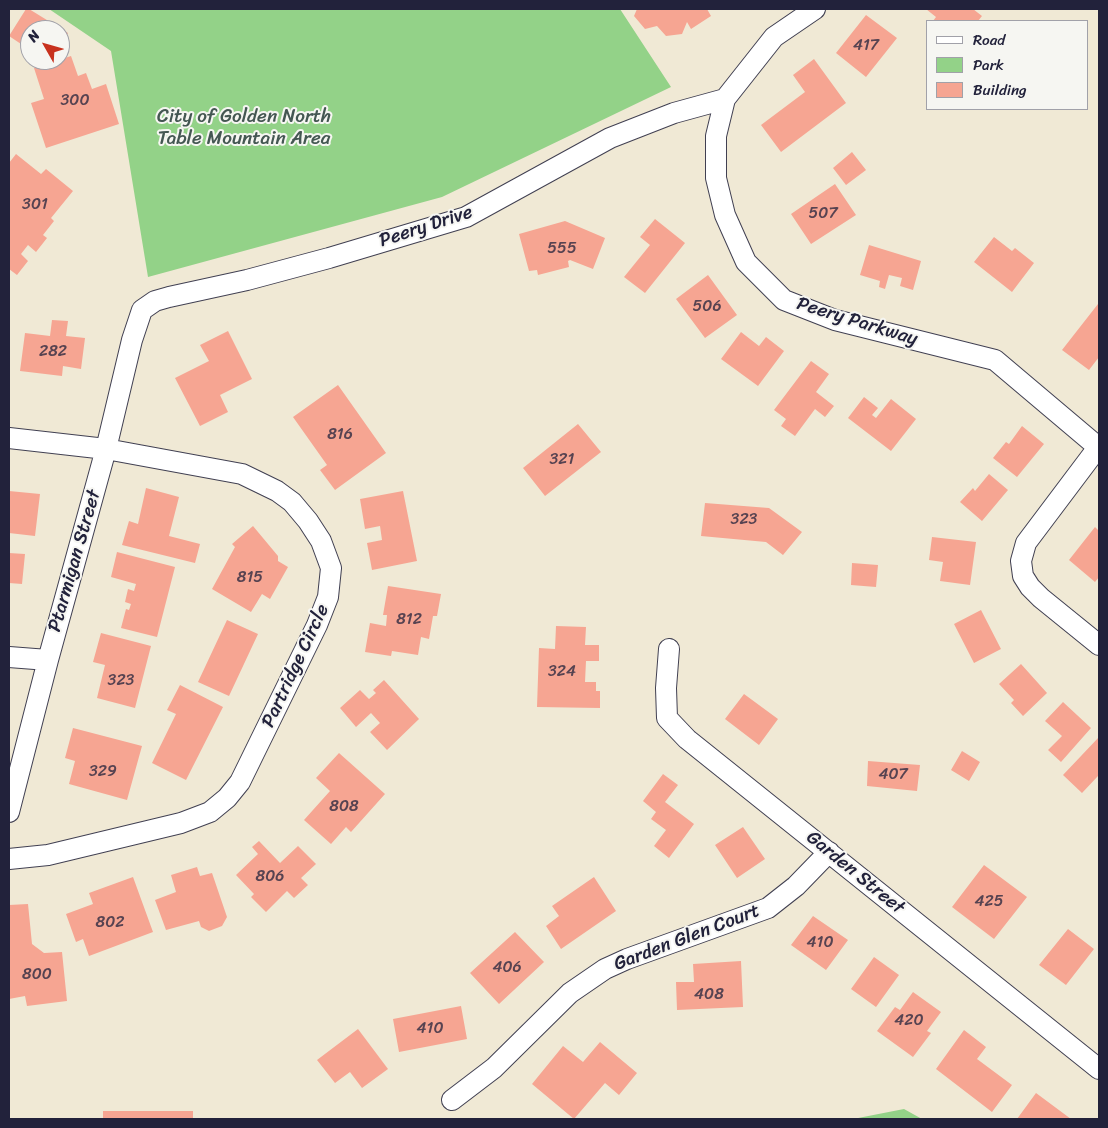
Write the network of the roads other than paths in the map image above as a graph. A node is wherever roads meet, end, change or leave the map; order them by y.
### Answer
1 (815, 9) edge
2 (725, 99) junction
3 (142, 310) joint
4 (9, 438) edge
5 (1099, 447) edge
6 (106, 449) junction
7 (1099, 645) edge
8 (669, 648) dead end
9 (9, 657) edge
10 (48, 660) junction
11 (9, 812) edge
12 (830, 852) junction
13 (9, 859) edge
14 (1099, 1069) edge
15 (452, 1100) dead end

1 - 2 street, Peery Parkway
2 - 3 street, Peery Drive
2 - 5 street, Peery Parkway
3 - 6 street, Ptarmigan Street
4 - 6 street, Partridge Circle
5 - 7 street
6 - 10 street, Ptarmigan Street
6 - 13 street, Partridge Circle
8 - 12 street, Garden Street
9 - 10 street
10 - 11 street, Ptarmigan Street
12 - 14 street, Garden Street
12 - 15 street, Garden Glen Court

